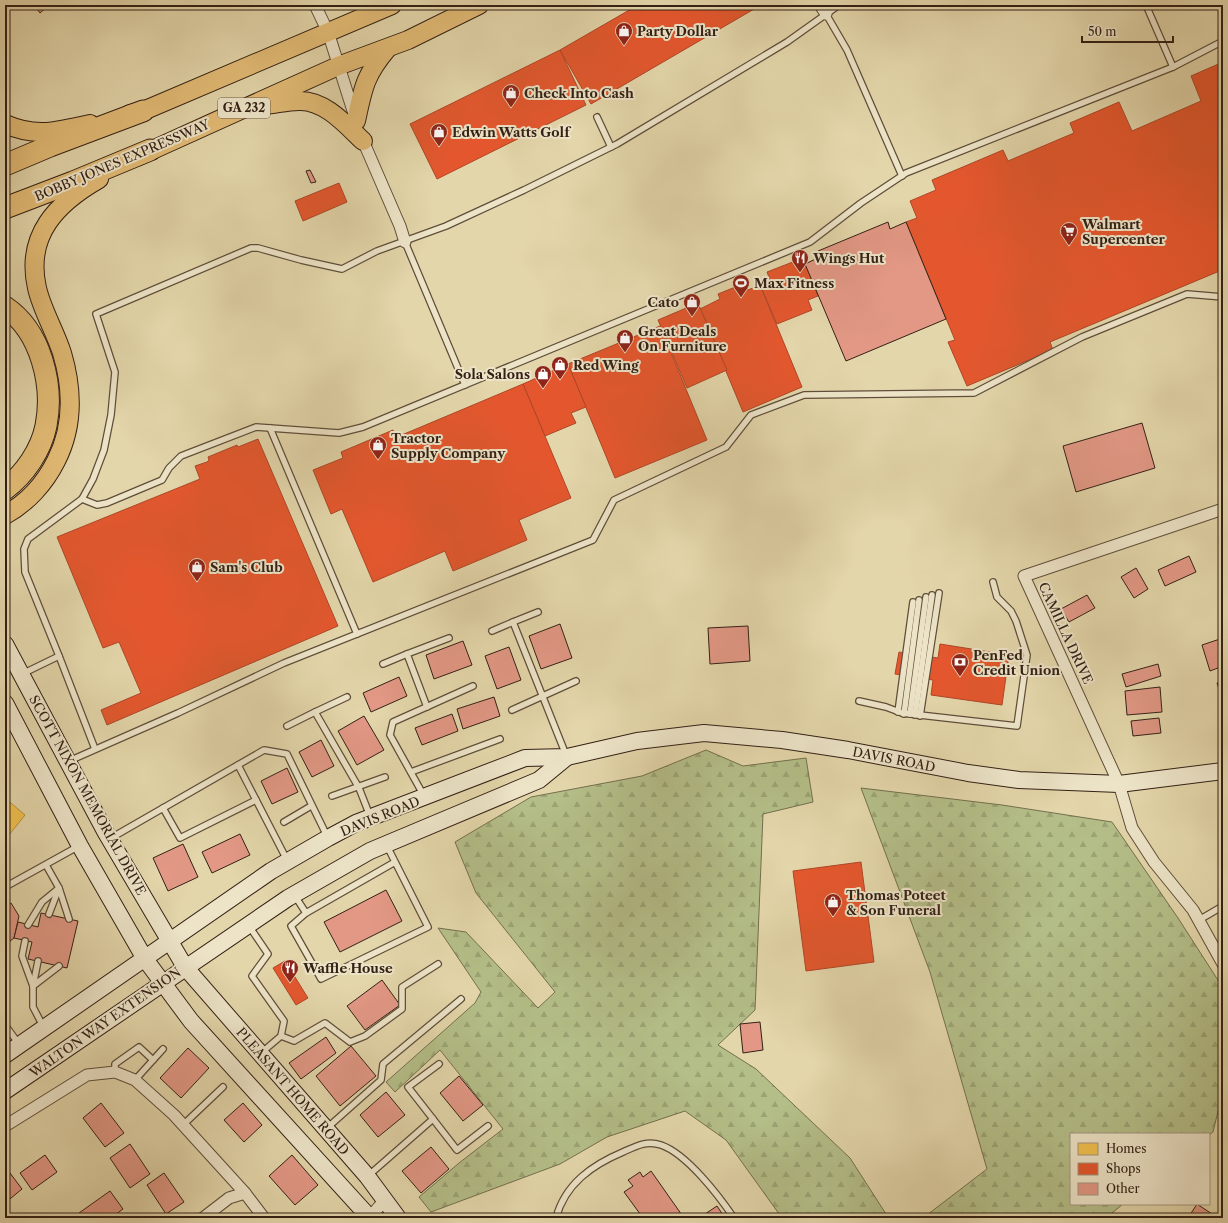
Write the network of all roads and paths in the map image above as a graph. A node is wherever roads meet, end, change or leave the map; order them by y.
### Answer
1 (315, 5) edge
2 (392, 5) edge
3 (479, 5) edge
4 (839, 5) edge
5 (1146, 5) edge
6 (823, 10) edge
7 (328, 32) junction
8 (1223, 41) edge
9 (387, 49) junction
10 (338, 66) junction
11 (1173, 67) junction
12 (246, 107) junction
13 (143, 111) junction
14 (596, 117) dead end
15 (356, 121) junction
16 (5, 124) edge
17 (363, 141) junction
18 (611, 147) junction
19 (150, 150) junction
20 (5, 165) edge
21 (902, 176) junction
22 (5, 208) edge
23 (405, 242) junction
24 (1223, 297) edge
25 (5, 306) edge
26 (464, 385) junction
27 (270, 428) junction
28 (5, 489) edge
29 (82, 499) junction
30 (1223, 509) edge
31 (5, 516) edge
32 (993, 582) dead end
33 (939, 593) dead end
34 (929, 596) dead end
35 (919, 600) dead end
36 (913, 602) dead end
37 (538, 612) dead end
38 (513, 622) junction
39 (492, 632) dead end
40 (356, 634) junction
41 (449, 638) dead end
42 (5, 644) edge
43 (407, 654) junction
44 (60, 656) junction
45 (383, 664) dead end
46 (22, 674) junction
47 (576, 681) dead end
48 (473, 686) dead end
49 (542, 695) junction
50 (347, 697) dead end
51 (859, 701) dead end
52 (5, 703) edge
53 (427, 707) junction
54 (512, 710) dead end
55 (315, 712) junction
56 (909, 714) junction
57 (287, 726) dead end
58 (500, 739) dead end
59 (95, 750) junction
60 (567, 757) junction
61 (69, 761) junction
62 (238, 765) junction
63 (1223, 771) edge
64 (411, 772) junction
65 (385, 777) dead end
66 (1119, 784) junction
67 (359, 788) junction
68 (332, 796) dead end
69 (425, 798) junction
70 (256, 800) junction
71 (311, 806) junction
72 (163, 808) junction
73 (371, 818) junction
74 (284, 822) dead end
75 (328, 838) junction
76 (109, 839) junction
77 (386, 844) junction
78 (80, 846) junction
79 (288, 862) junction
80 (395, 862) junction
81 (46, 865) junction
82 (5, 887) edge
83 (59, 888) junction
84 (294, 894) junction
85 (1223, 906) edge
86 (306, 913) junction
87 (49, 914) dead end
88 (69, 919) dead end
89 (1199, 920) junction
90 (248, 924) junction
91 (28, 925) dead end
92 (169, 940) junction
93 (25, 941) dead end
94 (145, 959) junction
95 (38, 961) dead end
96 (438, 964) dead end
97 (1223, 964) edge
98 (59, 966) dead end
99 (185, 967) junction
100 (163, 982) junction
101 (33, 986) junction
102 (461, 999) dead end
103 (5, 1025) edge
104 (44, 1029) junction
105 (281, 1036) junction
106 (20, 1045) junction
107 (163, 1049) dead end
108 (260, 1054) junction
109 (5, 1055) edge
110 (153, 1060) junction
111 (439, 1064) dead end
112 (115, 1072) junction
113 (135, 1080) junction
114 (223, 1087) dead end
115 (5, 1091) edge
116 (433, 1119) junction
117 (183, 1125) junction
118 (5, 1126) edge
119 (488, 1126) dead end
120 (326, 1129) junction
121 (367, 1176) junction
122 (245, 1193) junction
123 (385, 1200) junction
124 (203, 1218) edge
125 (264, 1218) edge
126 (370, 1218) edge
127 (398, 1218) edge
128 (556, 1218) edge
129 (734, 1218) edge

1 - 7 street
2 - 7 main road, GA 232
3 - 9 main road, BOBBY JONES EXPRESSWAY / GA 232
4 - 6 lane
5 - 11 lane
6 - 18 lane
6 - 21 lane
7 - 10 street
7 - 13 main road, GA 232
8 - 11 lane
9 - 10 main road, BOBBY JONES EXPRESSWAY / GA 232
9 - 15 main road
10 - 12 main road, BOBBY JONES EXPRESSWAY / GA 232
10 - 15 street
11 - 21 lane
12 - 17 main road
12 - 19 main road, BOBBY JONES EXPRESSWAY / GA 232
13 - 16 main road
13 - 20 highway, GA 232
14 - 18 lane
15 - 17 street
17 - 23 street
18 - 23 lane
19 - 22 highway, BOBBY JONES EXPRESSWAY / GA 232
19 - 31 main road
21 - 26 lane
23 - 26 lane
23 - 29 lane
24 - 40 lane
25 - 28 highway
26 - 27 lane
27 - 29 lane
27 - 40 lane
29 - 44 lane
30 - 66 street, CAMILLA DRIVE
32 - 56 lane
33 - 56 lane
34 - 56 lane
35 - 56 lane
36 - 56 lane
37 - 38 lane
38 - 39 lane
38 - 49 lane
40 - 59 lane
41 - 43 lane
42 - 46 main road, SCOTT NIXON MEMORIAL DRIVE
43 - 45 lane
43 - 53 lane
44 - 46 lane
44 - 59 lane
46 - 61 main road, SCOTT NIXON MEMORIAL DRIVE
47 - 49 lane
48 - 53 lane
49 - 54 lane
49 - 60 lane
50 - 55 lane
51 - 56 lane
52 - 78 main road
53 - 64 lane
55 - 57 lane
55 - 67 lane
58 - 64 lane
59 - 61 lane
60 - 66 main road, DAVIS ROAD
60 - 69 main road, DAVIS ROAD
60 - 77 main road, DAVIS ROAD
61 - 76 main road, SCOTT NIXON MEMORIAL DRIVE
62 - 70 lane
62 - 71 lane
62 - 72 lane
63 - 66 main road, DAVIS ROAD
64 - 69 lane
65 - 67 lane
66 - 89 street
67 - 68 lane
67 - 73 lane
69 - 73 main road, DAVIS ROAD
70 - 72 lane
70 - 79 lane
71 - 74 lane
71 - 75 lane
72 - 76 lane
73 - 75 main road, DAVIS ROAD
75 - 79 main road, DAVIS ROAD
76 - 92 main road, SCOTT NIXON MEMORIAL DRIVE
77 - 80 lane
77 - 84 main road, DAVIS ROAD
78 - 81 lane
78 - 94 main road
79 - 92 main road, DAVIS ROAD
80 - 86 lane
80 - 86 lane
81 - 82 lane
81 - 83 lane
83 - 87 lane
83 - 88 lane
83 - 91 lane
84 - 86 lane
84 - 90 main road, DAVIS ROAD
85 - 89 lane
89 - 97 street
90 - 99 main road, DAVIS ROAD
90 - 105 lane
92 - 94 main road
92 - 99 main road, SCOTT NIXON MEMORIAL DRIVE
93 - 101 lane
94 - 100 main road
94 - 104 main road
95 - 101 lane
96 - 105 lane
98 - 101 lane
99 - 100 main road, WALTON WAY EXTENSION
99 - 108 main road, PLEASANT HOME ROAD
100 - 115 main road, WALTON WAY EXTENSION
100 - 126 main road, PLEASANT HOME ROAD
101 - 104 lane
102 - 120 lane
103 - 106 lane
104 - 106 main road
105 - 108 lane
106 - 109 main road
107 - 110 lane
108 - 120 main road, PLEASANT HOME ROAD
110 - 112 lane
110 - 113 lane
111 - 116 lane
112 - 113 street
112 - 118 street
113 - 117 street
114 - 117 lane
116 - 119 lane
116 - 121 lane
117 - 122 street
120 - 121 main road, PLEASANT HOME ROAD
121 - 123 main road, PLEASANT HOME ROAD
122 - 124 street
122 - 125 street
123 - 126 street
123 - 127 main road, PLEASANT HOME ROAD
128 - 129 lane

